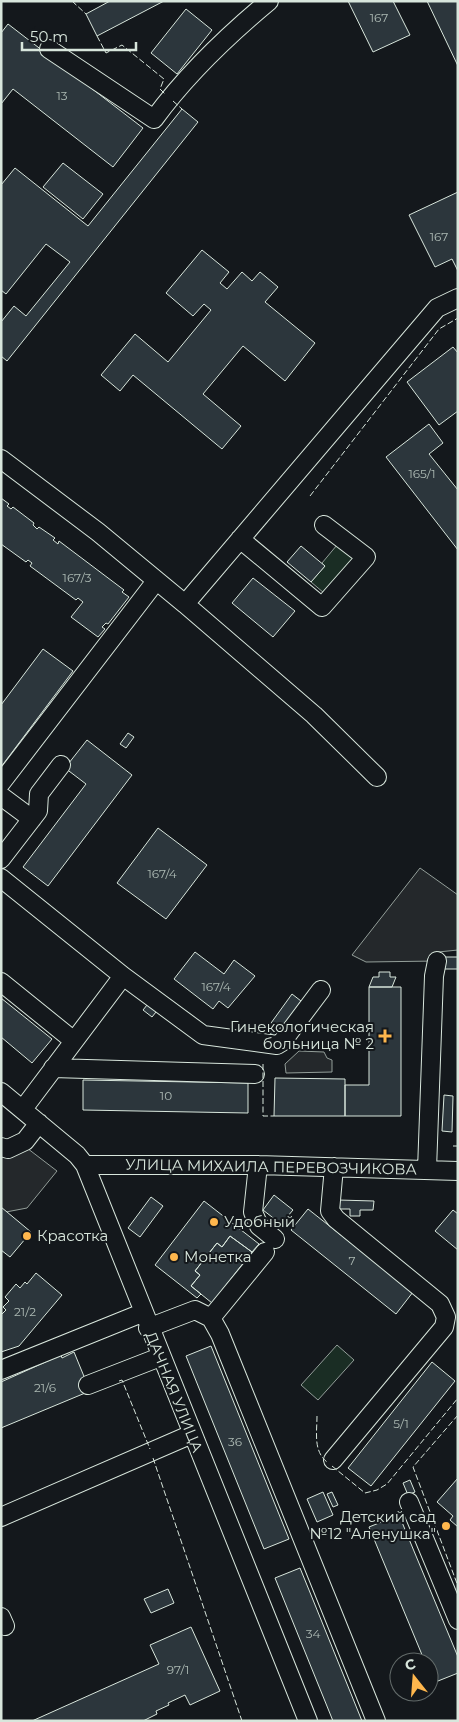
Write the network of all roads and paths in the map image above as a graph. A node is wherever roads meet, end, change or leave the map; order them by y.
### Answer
1 (269, 1) edge
2 (49, 49) dead end
3 (458, 298) edge
4 (1, 460) edge
5 (324, 525) dead end
6 (240, 539) junction
7 (156, 581) junction
8 (185, 604) junction
9 (61, 765) dead end
10 (377, 777) dead end
11 (1, 783) edge
12 (1, 796) edge
13 (32, 819) junction
14 (1, 859) edge
15 (1, 878) edge
16 (437, 961) dead end
17 (123, 976) junction
18 (1, 982) edge
19 (322, 990) dead end
20 (74, 1041) junction
21 (53, 1068) junction
22 (255, 1074) dead end
23 (1, 1092) edge
24 (23, 1109) junction
25 (39, 1123) junction
26 (1, 1147) edge
27 (85, 1165) junction
28 (258, 1165) junction
29 (334, 1168) junction
30 (427, 1170) junction
31 (458, 1171) edge
32 (211, 1318) junction
33 (145, 1320) junction
34 (160, 1357) junction
35 (1, 1370) edge
36 (88, 1384) dead end
37 (192, 1434) junction
38 (333, 1460) dead end
39 (409, 1502) dead end
40 (1, 1517) edge
41 (458, 1620) edge
42 (308, 1721) edge
43 (376, 1721) edge

1 - 2 street
3 - 6 street
4 - 7 street
5 - 6 street
6 - 8 street
7 - 8 street
7 - 11 street
8 - 10 street
9 - 13 street
12 - 13 street
13 - 14 street
15 - 17 street
16 - 30 street
17 - 19 street
17 - 20 street
18 - 20 street
20 - 21 street
21 - 22 street
21 - 24 street
23 - 24 street, ДАЧНАЯ УЛИЦА
24 - 25 street, ДАЧНАЯ УЛИЦА
25 - 26 street
25 - 27 street, ДАЧНАЯ УЛИЦА
27 - 28 street, УЛИЦА МИХАИЛА ПЕРЕВОЗЧИКОВА
27 - 33 street, ДАЧНАЯ УЛИЦА
28 - 29 street, УЛИЦА МИХАИЛА ПЕРЕВОЗЧИКОВА
28 - 32 street
29 - 30 street, УЛИЦА МИХАИЛА ПЕРЕВОЗЧИКОВА
29 - 38 street
30 - 31 street, УЛИЦА МИХАИЛА ПЕРЕВОЗЧИКОВА
32 - 33 street
32 - 43 street
33 - 34 street, ДАЧНАЯ УЛИЦА
33 - 35 street
34 - 36 street
34 - 37 street, ДАЧНАЯ УЛИЦА
37 - 40 street
37 - 42 street, ДАЧНАЯ УЛИЦА
39 - 41 street

